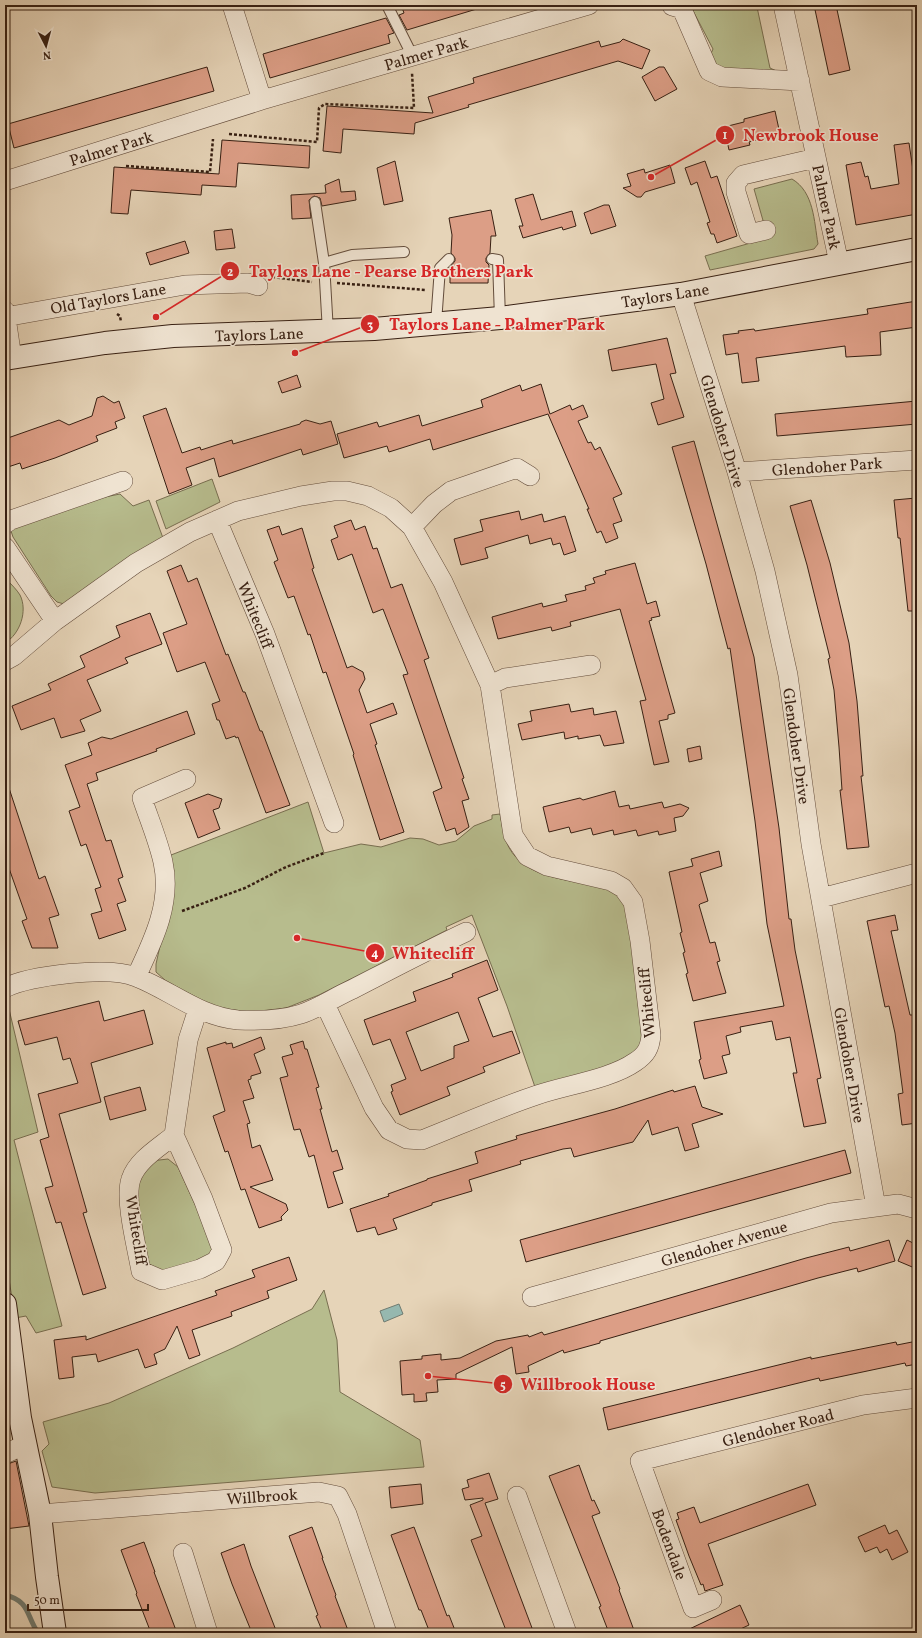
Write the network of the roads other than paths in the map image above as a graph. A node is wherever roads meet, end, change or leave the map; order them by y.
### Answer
1 (232, 5) edge
2 (386, 5) edge
3 (589, 5) edge
4 (783, 5) edge
5 (672, 6) dead end
6 (568, 8) edge
7 (413, 57) junction
8 (800, 81) junction
9 (262, 100) junction
10 (816, 158) junction
11 (5, 181) edge
12 (315, 202) dead end
13 (766, 230) dead end
14 (917, 249) edge
15 (404, 252) dead end
16 (449, 259) dead end
17 (492, 259) dead end
18 (324, 263) junction
19 (839, 263) junction
20 (262, 280) road end
21 (681, 294) junction
22 (5, 314) edge
23 (500, 318) junction
24 (436, 323) junction
25 (328, 332) junction
26 (9, 358) edge
27 (917, 460) edge
28 (737, 472) junction
29 (530, 476) dead end
30 (123, 481) dead end
31 (216, 520) junction
32 (5, 524) edge
33 (412, 527) junction
34 (5, 547) edge
35 (55, 621) junction
36 (5, 661) edge
37 (591, 665) dead end
38 (490, 684) junction
39 (186, 779) dead end
40 (334, 823) dead end
41 (917, 873) edge
42 (820, 898) junction
43 (466, 932) dead end
44 (136, 977) junction
45 (7, 982) edge
46 (325, 1004) junction
47 (198, 1009) junction
48 (174, 1135) junction
49 (876, 1207) junction
50 (917, 1209) edge
51 (532, 1296) dead end
52 (5, 1304) edge
53 (917, 1398) edge
54 (26, 1444) junction
55 (5, 1454) edge
56 (640, 1461) joint
57 (517, 1496) dead end
58 (40, 1514) junction
59 (182, 1553) dead end
60 (712, 1600) dead end
61 (55, 1633) edge
62 (208, 1633) edge
63 (387, 1633) edge
64 (567, 1633) edge

1 - 9 street
2 - 7 lane
3 - 6 street, Palmer Park
4 - 8 street, Palmer Park
5 - 8 street
6 - 7 street, Palmer Park
7 - 9 street, Palmer Park
8 - 10 street, Palmer Park
9 - 11 street, Palmer Park
10 - 13 street
10 - 19 street, Palmer Park
12 - 18 lane
14 - 19 main road, Taylors Lane
15 - 18 lane
16 - 24 lane
17 - 23 lane
18 - 25 lane
19 - 21 main road, Taylors Lane
20 - 22 street, Old Taylors Lane
21 - 23 main road, Taylors Lane
21 - 28 street, Glendoher Drive
22 - 26 street
23 - 24 main road, Taylors Lane
24 - 25 main road, Taylors Lane
25 - 26 main road, Taylors Lane
27 - 28 street, Glendoher Park
28 - 42 street, Glendoher Drive
29 - 33 street
30 - 32 street
31 - 33 street, Whitecliff
31 - 35 street, Whitecliff
31 - 40 street, Whitecliff
33 - 38 street, Whitecliff
34 - 35 street
35 - 36 street, Whitecliff
37 - 38 street
38 - 46 street, Whitecliff
39 - 44 street
41 - 42 street
42 - 49 street, Glendoher Drive
43 - 46 street
44 - 45 street
44 - 47 street
46 - 47 street
47 - 48 street
48 - 48 street, Whitecliff
49 - 50 street, Glendoher Avenue
49 - 51 street, Glendoher Avenue
52 - 54 main road
53 - 56 street, Glendoher Road
54 - 55 street
54 - 58 main road
56 - 60 street, Bodendale
57 - 64 street
58 - 61 main road
58 - 63 street, Willbrook
59 - 62 street

